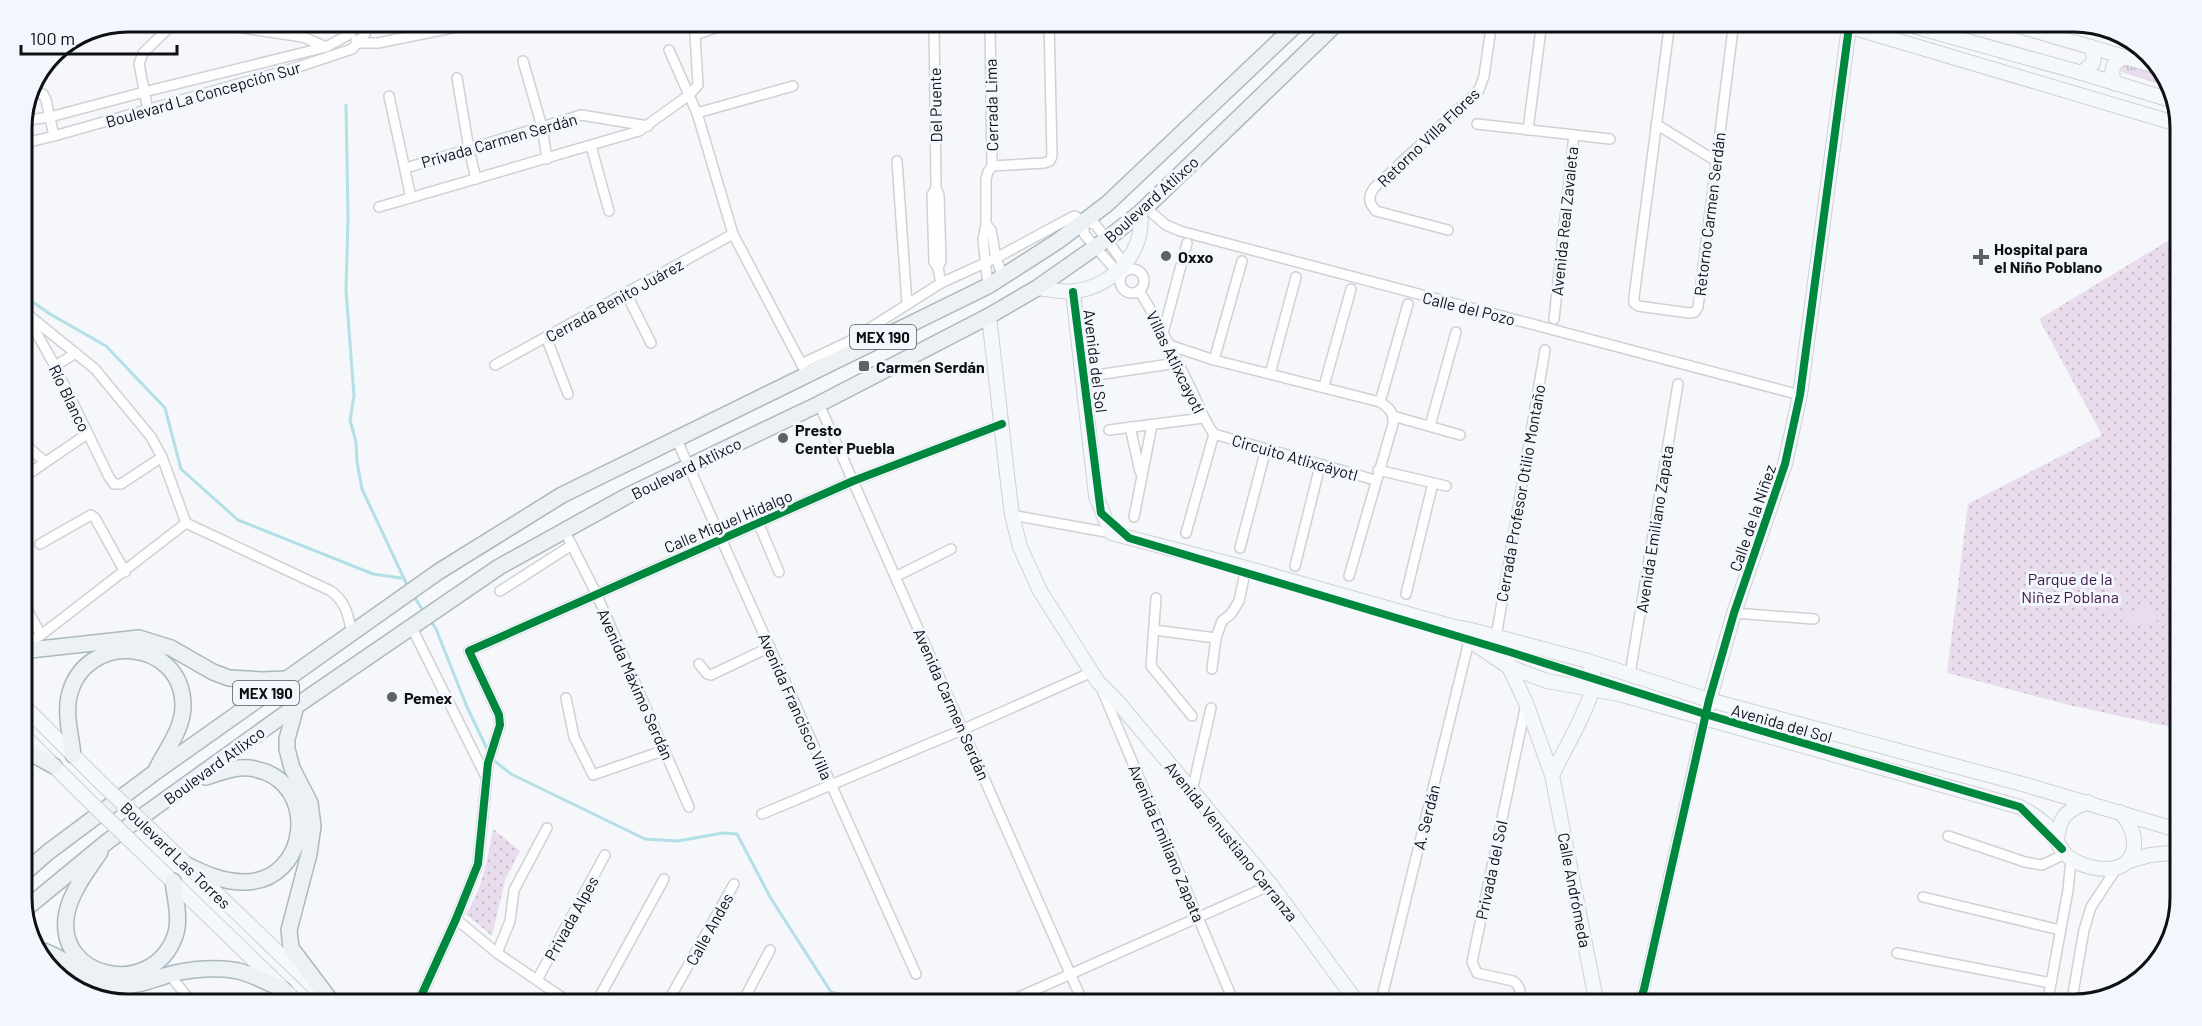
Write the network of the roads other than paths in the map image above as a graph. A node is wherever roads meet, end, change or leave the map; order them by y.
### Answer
1 (165, 32) edge
2 (270, 32) edge
3 (366, 32) edge
4 (432, 32) edge
5 (704, 32) edge
6 (933, 32) edge
7 (990, 32) edge
8 (1048, 32) edge
9 (1288, 32) edge
10 (1328, 32) edge
11 (1490, 32) edge
12 (1541, 32) edge
13 (1669, 32) edge
14 (1733, 32) edge
15 (1848, 32) edge
16 (1866, 32) edge
17 (1899, 32) edge
18 (1935, 32) edge
19 (2040, 32) edge
20 (350, 34) joint
21 (359, 43) junction
22 (1912, 45) junction
23 (326, 47) junction
24 (2091, 47) junction
25 (669, 50) dead end
26 (2124, 58) junction
27 (523, 61) dead end
28 (2146, 64) edge
29 (2082, 73) junction
30 (457, 78) dead end
31 (2119, 85) junction
32 (793, 86) dead end
33 (144, 92) junction
34 (38, 93) edge
35 (689, 95) junction
36 (390, 96) dead end
37 (2166, 99) edge
38 (148, 110) junction
39 (697, 112) junction
40 (2146, 114) junction
41 (50, 117) junction
42 (32, 119) edge
43 (2170, 122) edge
44 (1477, 124) dead end
45 (1656, 124) junction
46 (648, 126) junction
47 (542, 127) junction
48 (1528, 130) junction
49 (1574, 135) junction
50 (54, 136) junction
51 (1610, 139) dead end
52 (32, 141) edge
53 (591, 146) junction
54 (469, 149) junction
55 (547, 159) junction
56 (897, 161) dead end
57 (1716, 161) junction
58 (992, 166) junction
59 (406, 168) junction
60 (476, 180) junction
61 (411, 198) junction
62 (379, 207) dead end
63 (1142, 210) junction
64 (609, 211) dead end
65 (1084, 222) junction
66 (986, 224) junction
67 (1448, 230) dead end
68 (734, 234) junction
69 (1101, 243) junction
70 (1187, 243) dead end
71 (996, 258) junction
72 (1242, 261) dead end
73 (986, 263) junction
74 (1123, 271) junction
75 (1003, 277) junction
76 (1296, 277) dead end
77 (941, 283) junction
78 (988, 286) junction
79 (1037, 288) junction
80 (1352, 289) dead end
81 (1139, 291) junction
82 (1073, 292) junction
83 (626, 293) junction
84 (907, 304) junction
85 (1408, 304) dead end
86 (989, 316) junction
87 (32, 318) edge
88 (1554, 319) dead end
89 (32, 326) edge
90 (1456, 332) dead end
91 (1163, 333) junction
92 (546, 337) junction
93 (651, 343) dead end
94 (1169, 345) junction
95 (1545, 350) dead end
96 (76, 353) junction
97 (825, 359) junction
98 (1214, 360) junction
99 (1177, 363) junction
100 (495, 365) dead end
101 (55, 366) junction
102 (804, 369) junction
103 (1270, 374) junction
104 (1097, 375) dead end
105 (1678, 384) dead end
106 (1324, 386) junction
107 (568, 394) dead end
108 (1800, 395) junction
109 (1380, 402) junction
110 (819, 404) junction
111 (1393, 416) junction
112 (1203, 418) junction
113 (1002, 424) junction
114 (1152, 425) junction
115 (1430, 426) junction
116 (1130, 427) junction
117 (1109, 430) dead end
118 (87, 434) junction
119 (1214, 434) junction
120 (1460, 435) dead end
121 (676, 438) junction
122 (1266, 449) junction
123 (32, 451) edge
124 (162, 457) junction
125 (45, 462) junction
126 (689, 466) junction
127 (1320, 466) junction
128 (32, 471) edge
129 (1377, 475) junction
130 (1140, 476) junction
131 (853, 481) junction
132 (1433, 483) junction
133 (1446, 486) dead end
134 (1012, 514) junction
135 (1134, 517) dead end
136 (758, 522) junction
137 (186, 523) junction
138 (564, 530) junction
139 (1111, 533) junction
140 (1186, 533) dead end
141 (721, 538) junction
142 (40, 544) dead end
143 (572, 544) junction
144 (1240, 548) dead end
145 (951, 549) dead end
146 (1295, 566) dead end
147 (1246, 568) junction
148 (125, 572) junction
149 (779, 572) dead end
150 (897, 576) junction
151 (1349, 576) dead end
152 (500, 591) dead end
153 (596, 593) junction
154 (1406, 594) dead end
155 (1156, 598) dead end
156 (1734, 613) junction
157 (32, 618) edge
158 (1814, 619) dead end
159 (414, 625) junction
160 (1154, 630) junction
161 (352, 633) junction
162 (41, 635) junction
163 (1470, 635) junction
164 (1496, 637) junction
165 (1216, 638) junction
166 (32, 641) edge
167 (1519, 644) junction
168 (770, 647) junction
169 (32, 650) edge
170 (1588, 661) junction
171 (699, 664) dead end
172 (1509, 668) junction
173 (1212, 669) dead end
174 (1630, 674) junction
175 (1095, 677) junction
176 (286, 679) junction
177 (1592, 689) junction
178 (566, 698) dead end
179 (1708, 700) junction
180 (1526, 703) junction
181 (296, 706) junction
182 (1211, 708) dead end
183 (32, 714) edge
184 (1192, 716) dead end
185 (1704, 719) junction
186 (964, 729) junction
187 (32, 744) edge
188 (665, 750) junction
189 (32, 754) edge
190 (74, 755) junction
191 (54, 766) junction
192 (154, 773) junction
193 (1552, 775) junction
194 (486, 777) junction
195 (189, 783) junction
196 (832, 785) junction
197 (1192, 791) junction
198 (2088, 802) junction
199 (689, 807) dead end
200 (2120, 812) junction
201 (762, 814) dead end
202 (547, 828) dead end
203 (2170, 828) edge
204 (1948, 836) dead end
205 (108, 841) junction
206 (2057, 841) junction
207 (47, 853) junction
208 (2170, 853) edge
209 (605, 855) dead end
210 (32, 857) edge
211 (2068, 857) junction
212 (2129, 861) junction
213 (187, 865) junction
214 (32, 866) edge
215 (2116, 869) junction
216 (664, 879) dead end
217 (173, 881) junction
218 (734, 884) dead end
219 (1271, 885) junction
220 (1923, 897) dead end
221 (32, 904) edge
222 (1198, 918) junction
223 (456, 919) junction
224 (2060, 930) junction
225 (770, 950) dead end
226 (48, 952) edge
227 (497, 952) junction
228 (1897, 953) dead end
229 (170, 974) junction
230 (916, 974) dead end
231 (1070, 975) junction
232 (537, 980) junction
233 (2051, 983) junction
234 (284, 990) junction
235 (185, 994) edge
236 (288, 994) edge
237 (322, 994) edge
238 (325, 994) edge
239 (422, 994) edge
240 (557, 994) edge
241 (601, 994) edge
242 (672, 994) edge
243 (747, 994) edge
244 (1026, 994) edge
245 (1079, 994) edge
246 (1230, 994) edge
247 (1351, 994) edge
248 (1383, 994) edge
249 (1520, 994) edge
250 (1596, 994) edge
251 (1642, 994) edge
252 (2049, 994) edge
253 (2073, 994) edge

1 - 33 street
2 - 23 street
3 - 21 street
4 - 21 street
5 - 35 street
6 - 77 street, Del Puente
7 - 58 street, Cerrada Lima
8 - 58 street
9 - 65 main road, Boulevard Atlixco / MEX 190
10 - 63 main road, Boulevard Atlixco / MEX 190
11 - 67 street, Retorno Villa Flores
12 - 48 street
13 - 45 street, Retorno Carmen Serdán
14 - 57 street, Retorno Carmen Serdán
15 - 108 main road, Calle de la Niñez
16 - 22 main road
17 - 22 main road
18 - 29 main road
19 - 24 main road
20 - 21 street
20 - 23 street, Boulevard La Concepción Sur
21 - 38 street, Boulevard La Concepción Sur
22 - 40 main road
23 - 33 street, Boulevard La Concepción Sur
24 - 26 main road
24 - 29 main road
25 - 35 street
26 - 28 main road
26 - 31 main road
27 - 47 street
29 - 31 main road
30 - 54 street
31 - 37 main road
31 - 40 main road
32 - 39 street
33 - 38 street
33 - 41 street, Boulevard La Concepción Sur
34 - 41 street
35 - 39 street
35 - 46 street
36 - 59 street
38 - 50 street, Boulevard La Concepción Sur
39 - 68 street
40 - 43 main road
41 - 42 street, Boulevard La Concepción Sur
41 - 50 street
44 - 48 street, Avenida Real Zavaleta
45 - 57 street
45 - 57 street, Retorno Carmen Serdán
46 - 47 street, Privada Carmen Serdán
46 - 53 street
47 - 54 street, Privada Carmen Serdán
47 - 55 street
48 - 49 street, Avenida Real Zavaleta
49 - 51 street
49 - 88 street, Avenida Real Zavaleta
50 - 52 street, Boulevard La Concepción Sur
53 - 55 street
53 - 64 street
54 - 59 street, Privada Carmen Serdán
54 - 60 street
55 - 60 street
56 - 84 street
58 - 66 street, Cerrada Lima
59 - 61 street
60 - 61 street
61 - 62 street
63 - 69 main road, Boulevard Atlixco / MEX 190
63 - 74 main road
63 - 108 street, Calle del Pozo
65 - 69 street
65 - 69 street
65 - 71 street
65 - 75 main road, Boulevard Atlixco / MEX 190
66 - 71 street, Cerrada Lima
66 - 73 street, Cerrada Lima
68 - 83 street, Cerrada Benito Juárez
68 - 102 street
69 - 74 street
69 - 74 street
69 - 79 main road, Boulevard Atlixco / MEX 190
70 - 91 street
71 - 73 street
71 - 75 street, Cerrada Lima
72 - 98 street
73 - 77 street
73 - 78 street, Cerrada Lima
74 - 81 street
74 - 81 street
74 - 82 main road
75 - 78 main road, Boulevard Atlixco / MEX 190
76 - 103 street
77 - 84 street
78 - 97 main road, Boulevard Atlixco / MEX 190
79 - 82 main road, Avenida del Sol
79 - 86 main road, Boulevard Atlixco / MEX 190
80 - 106 street
81 - 91 street, Villas Atlixcayotl
82 - 139 main road, Avenida del Sol
83 - 92 street, Cerrada Benito Juárez
83 - 93 street
84 - 97 street
85 - 109 street
86 - 110 main road, Boulevard Atlixco / MEX 190
86 - 113 main road, Avenida Venustiano Carranza
87 - 96 street
89 - 101 street, Río Blanco
90 - 115 street
91 - 94 street, Villas Atlixcayotl
92 - 100 street, Cerrada Benito Juárez
92 - 107 street
94 - 98 street
94 - 99 street, Villas Atlixcayotl
95 - 164 street, Cerrada Profesor Otilio Montaño
96 - 101 street
96 - 124 street
97 - 102 main road, Boulevard Atlixco / MEX 190
98 - 103 street
99 - 104 street
99 - 112 street, Villas Atlixcayotl
101 - 118 street, Río Blanco
102 - 121 main road, Boulevard Atlixco / MEX 190
103 - 106 street
105 - 174 street, Avenida Emiliano Zapata
106 - 109 street
108 - 156 main road, Calle de la Niñez
109 - 111 street
110 - 126 main road, Boulevard Atlixco / MEX 190
110 - 131 street, Avenida Carmen Serdán
111 - 115 street
111 - 129 street
112 - 114 street
112 - 119 street, Villas Atlixcayotl
113 - 131 street, Calle Miguel Hidalgo
113 - 134 main road, Avenida Venustiano Carranza
114 - 116 street
114 - 130 street
115 - 120 street
116 - 117 street
116 - 130 street
118 - 124 street, Río Blanco
118 - 125 street
119 - 122 street, Circuito Atlixcáyotl
119 - 140 street
121 - 126 street, Avenida Francisco Villa
121 - 161 main road, Boulevard Atlixco / MEX 190
122 - 127 street, Circuito Atlixcáyotl
122 - 144 street
123 - 125 street
124 - 137 street
125 - 128 street
126 - 138 main road, Boulevard Atlixco / MEX 190
126 - 141 street, Avenida Francisco Villa
127 - 129 street, Circuito Atlixcáyotl
127 - 146 street
129 - 132 street, Circuito Atlixcáyotl
129 - 151 street
130 - 135 street
131 - 136 street, Calle Miguel Hidalgo
131 - 150 street, Avenida Carmen Serdán
132 - 133 street, Circuito Atlixcáyotl
132 - 154 street
134 - 139 street, Avenida del Sol
134 - 175 main road, Avenida Venustiano Carranza
136 - 141 street, Calle Miguel Hidalgo
136 - 149 street
137 - 148 street
137 - 161 street
138 - 143 street, Avenida Máximo Serdán
138 - 159 main road, Boulevard Atlixco / MEX 190
139 - 147 main road, Avenida del Sol
141 - 153 street, Calle Miguel Hidalgo
141 - 168 street, Avenida Francisco Villa
142 - 148 street
143 - 152 street
143 - 153 street, Avenida Máximo Serdán
145 - 150 street
147 - 163 main road, Avenida del Sol
147 - 165 street
148 - 162 street
150 - 186 street, Avenida Carmen Serdán
153 - 188 street, Avenida Máximo Serdán
153 - 194 street, Calle Miguel Hidalgo
155 - 160 street
156 - 158 street
156 - 179 main road, Calle de la Niñez
157 - 162 street
159 - 181 main road, Boulevard Atlixco / MEX 190
159 - 194 street
160 - 165 street
160 - 184 street
161 - 176 main road, Boulevard Atlixco / MEX 190
162 - 166 street
163 - 164 main road, Avenida del Sol
163 - 172 main road, Avenida del Sol
163 - 248 street, A. Serdán
164 - 167 main road, Avenida del Sol
165 - 173 street
167 - 170 main road, Avenida del Sol
167 - 172 main road
168 - 171 street
168 - 196 street, Avenida Francisco Villa
169 - 176 main road
170 - 174 main road, Avenida del Sol
170 - 177 main road
172 - 177 main road, Avenida del Sol
172 - 180 main road, Calle Andrómeda
174 - 179 main road, Avenida del Sol
175 - 186 street
175 - 197 main road, Avenida Venustiano Carranza
175 - 222 street, Avenida Emiliano Zapata
176 - 192 main road, Boulevard Atlixco / MEX 190
177 - 185 main road, Avenida del Sol
177 - 193 main road
178 - 188 street
179 - 185 main road, Calle de la Niñez
179 - 198 main road, Avenida del Sol
180 - 193 main road, Calle Andrómeda
180 - 249 street, Privada del Sol
181 - 195 main road, Boulevard Atlixco / MEX 190
181 - 238 main road
182 - 197 street
183 - 190 main road, Boulevard Las Torres
185 - 206 main road, Avenida del Sol
185 - 251 street, Calle de la Niñez
186 - 196 street
186 - 231 street, Avenida Carmen Serdán
187 - 191 main road, Boulevard Las Torres
188 - 199 street, Avenida Máximo Serdán
189 - 191 main road
190 - 192 main road
190 - 213 main road, Boulevard Las Torres, bridge
191 - 217 main road, Boulevard Las Torres, bridge
192 - 207 main road, Boulevard Atlixco / MEX 190
193 - 250 main road, Calle Andrómeda
194 - 223 street
195 - 205 main road, Boulevard Atlixco / MEX 190
195 - 213 main road
196 - 201 street
196 - 230 street, Avenida Francisco Villa
197 - 219 main road, Avenida Venustiano Carranza
198 - 200 main road
198 - 206 main road
200 - 203 main road
200 - 212 main road
202 - 227 street
204 - 211 street
205 - 217 main road
205 - 221 main road, Boulevard Atlixco / MEX 190
206 - 211 main road
207 - 210 main road
207 - 214 main road, Boulevard Atlixco / MEX 190
208 - 212 main road
209 - 232 street, Privada Alpes
211 - 215 main road
211 - 224 street
212 - 215 main road
213 - 237 main road, Boulevard Las Torres
215 - 253 street
216 - 241 street
217 - 234 main road, Boulevard Las Torres
218 - 242 street, Calle Andes
219 - 222 street
219 - 247 main road, Avenida Venustiano Carranza
220 - 224 street
222 - 231 street
222 - 246 street, Avenida Emiliano Zapata
223 - 227 street
223 - 239 street
224 - 233 street
225 - 243 street
226 - 229 main road
227 - 232 street
228 - 233 street
229 - 234 main road
229 - 235 street
231 - 244 street
231 - 245 street, Avenida Carmen Serdán
232 - 240 street
233 - 252 street
234 - 236 main road, Boulevard Las Torres

